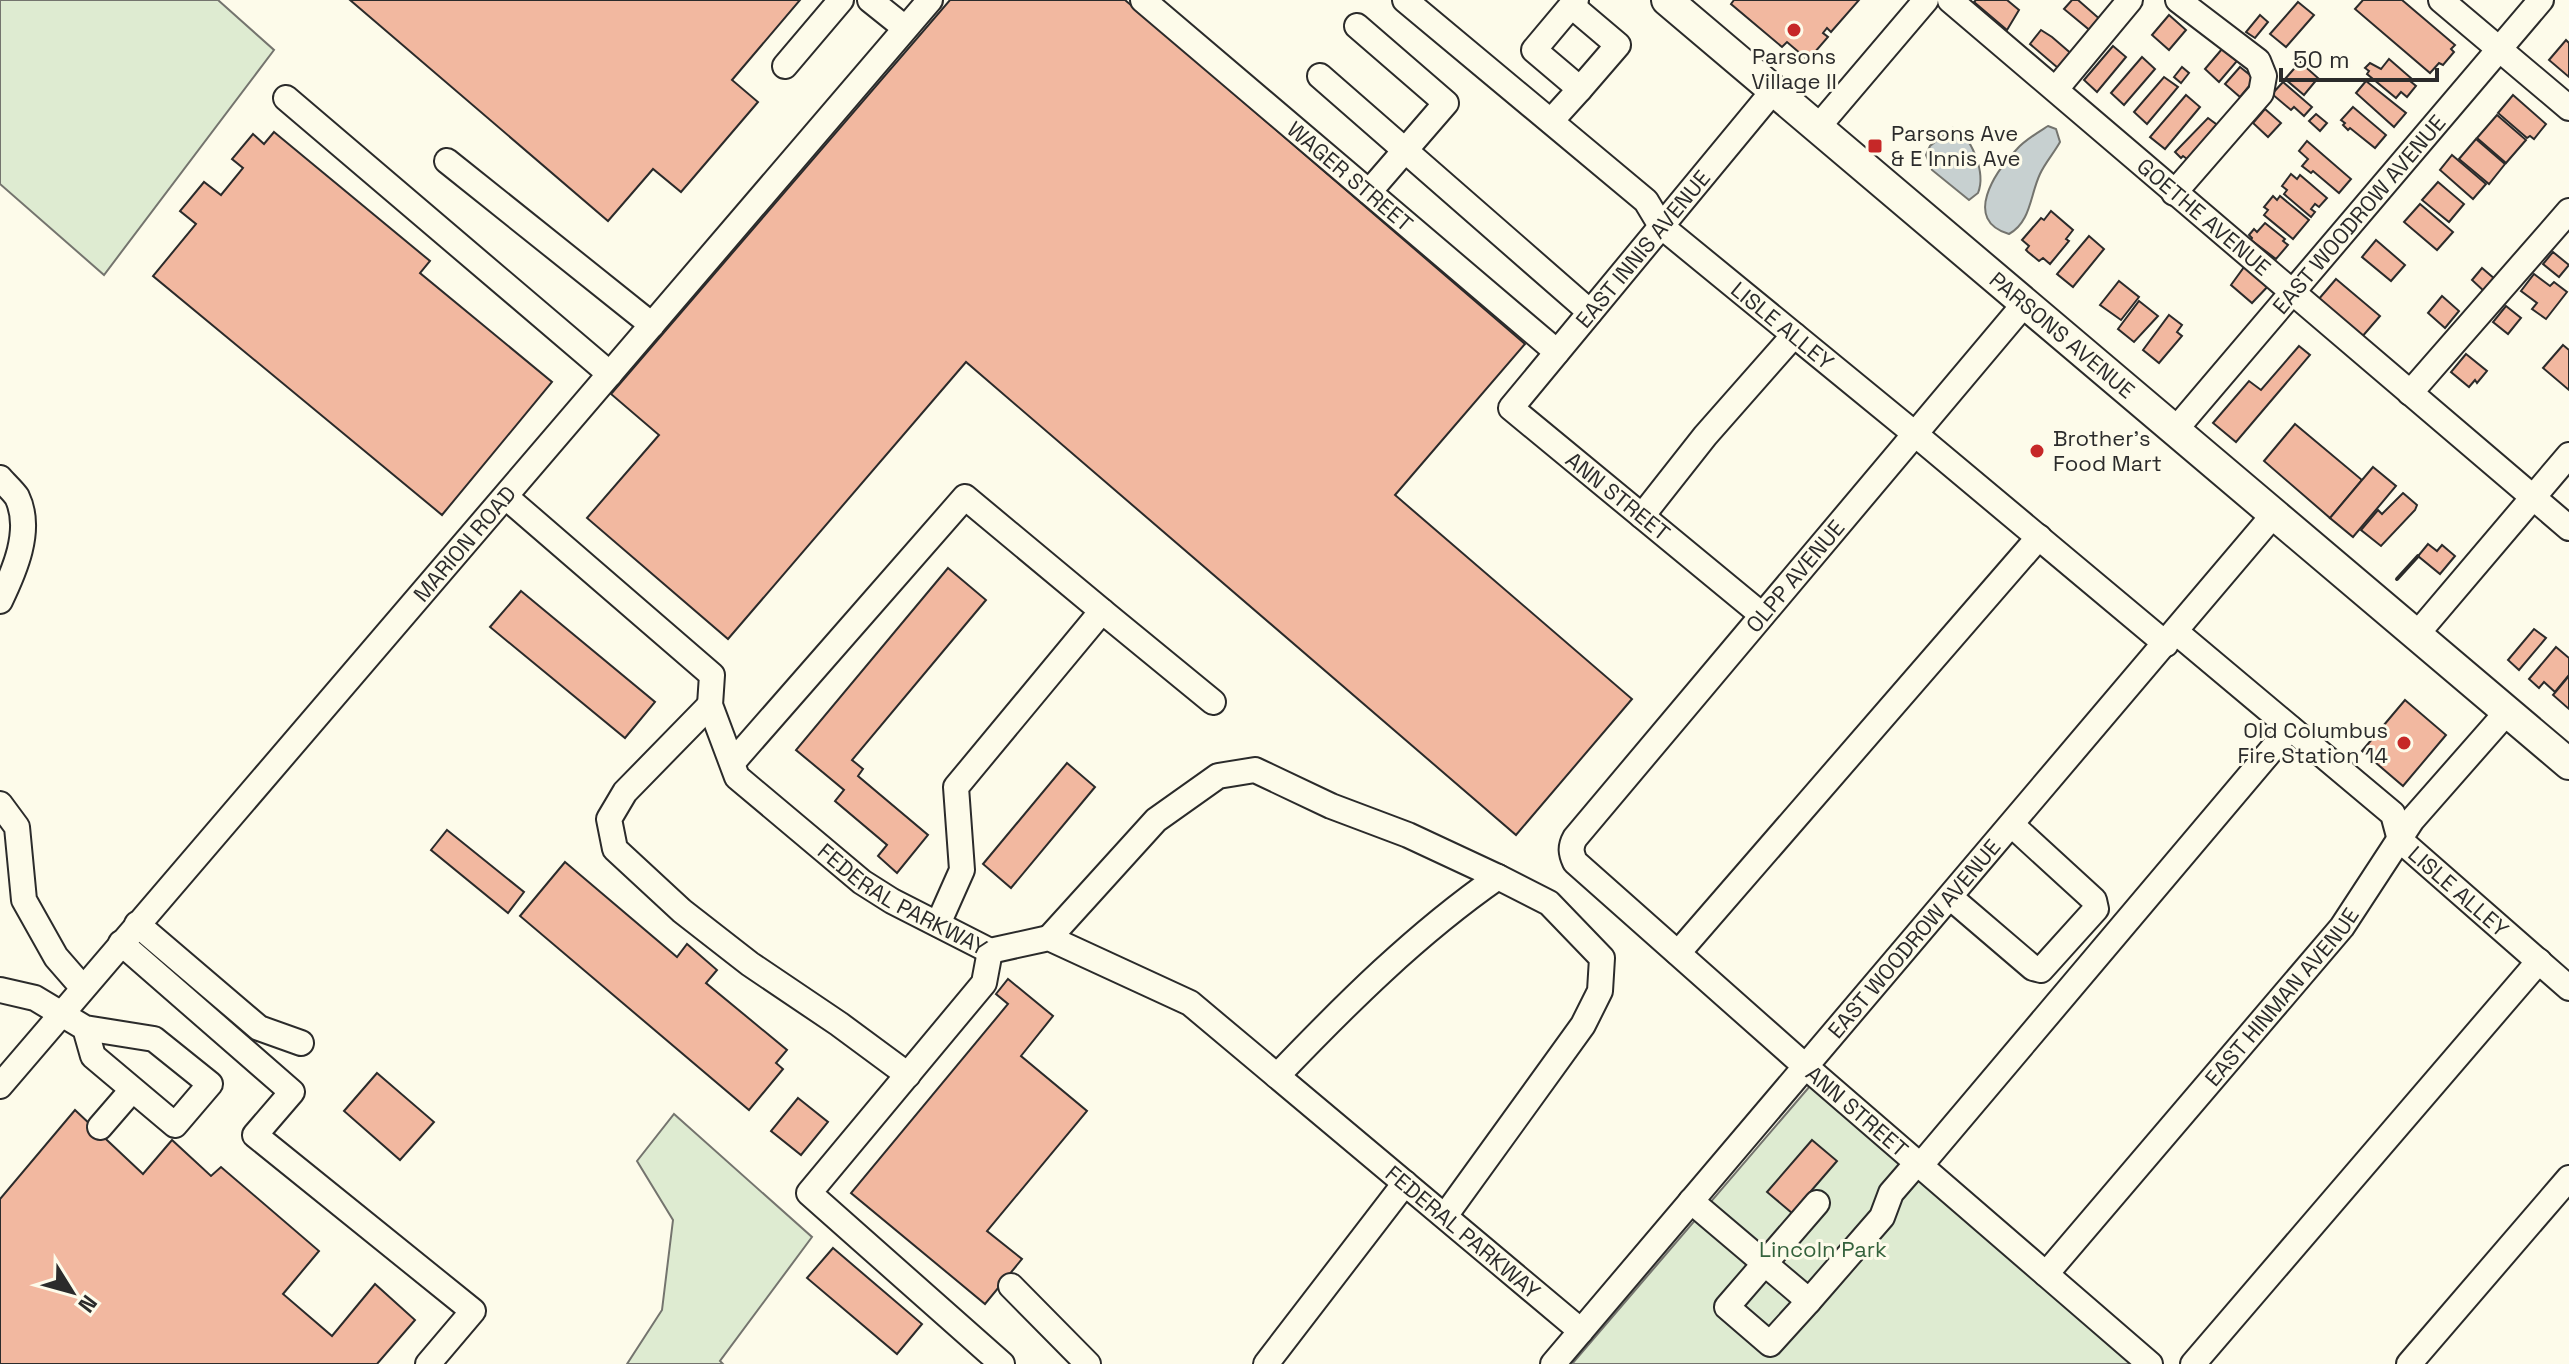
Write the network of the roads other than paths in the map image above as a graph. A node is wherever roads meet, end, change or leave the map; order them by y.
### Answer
1 (841, 0) edge
2 (870, 0) edge
3 (930, 0) edge
4 (1143, 0) edge
5 (1405, 0) edge
6 (1667, 0) edge
7 (1926, 0) edge
8 (1950, 0) edge
9 (2130, 0) edge
10 (2178, 0) edge
11 (2441, 0) edge
12 (2541, 0) edge
13 (1574, 3) edge
14 (1357, 26) dead end
15 (905, 28) junction
16 (2499, 49) junction
17 (785, 66) dead end
18 (1320, 76) dead end
19 (1580, 89) junction
20 (2056, 89) junction
21 (1774, 90) junction
22 (286, 98) dead end
23 (2569, 108) edge
24 (1551, 121) junction
25 (1818, 127) junction
26 (1405, 152) junction
27 (447, 161) dead end
28 (1369, 192) junction
29 (2174, 193) junction
30 (2569, 211) edge
31 (1661, 226) junction
32 (2291, 293) junction
33 (2026, 302) junction
34 (1590, 312) junction
35 (652, 325) junction
36 (1794, 335) junction
37 (1557, 352) junction
38 (610, 374) junction
39 (2410, 393) junction
40 (1511, 408) joint
41 (2176, 429) junction
42 (1915, 434) junction
43 (2569, 455) edge
44 (0, 478) edge
45 (506, 497) junction
46 (2533, 497) junction
47 (2275, 513) junction
48 (1642, 516) junction
49 (2569, 528) edge
50 (2039, 537) junction
51 (0, 601) edge
52 (1102, 611) junction
53 (1762, 615) junction
54 (2417, 634) junction
55 (2171, 638) junction
56 (1213, 702) dead end
57 (710, 705) junction
58 (2507, 712) junction
59 (2290, 728) junction
60 (733, 762) junction
61 (2569, 764) edge
62 (0, 804) edge
63 (2012, 825) junction
64 (2400, 840) junction
65 (1572, 853) joint
66 (1498, 877) junction
67 (1950, 897) junction
68 (137, 924) junction
69 (938, 924) junction
70 (1049, 938) junction
71 (121, 943) junction
72 (990, 951) junction
73 (1678, 953) junction
74 (2539, 961) junction
75 (83, 988) junction
76 (2569, 988) edge
77 (0, 990) edge
78 (61, 1015) junction
79 (85, 1028) junction
80 (301, 1043) dead end
81 (1805, 1066) junction
82 (908, 1075) junction
83 (1277, 1076) junction
84 (0, 1086) edge
85 (132, 1090) junction
86 (100, 1127) dead end
87 (1919, 1165) junction
88 (2569, 1178) edge
89 (1405, 1183) junction
90 (1691, 1201) junction
91 (1817, 1203) dead end
92 (1445, 1216) junction
93 (1765, 1264) junction
94 (2046, 1274) junction
95 (1011, 1286) dead end
96 (1809, 1301) junction
97 (1581, 1331) junction
98 (428, 1364) edge
99 (1002, 1364) edge
100 (1088, 1364) edge
101 (1266, 1364) edge
102 (1553, 1364) edge
103 (2150, 1364) edge
104 (2193, 1364) edge
105 (2409, 1364) edge

1 - 17 street
2 - 15 street
3 - 15 street, MARION ROAD
4 - 28 street, WAGER STREET
5 - 24 street, LISLE ALLEY
6 - 21 main road, PARSONS AVENUE
7 - 25 street
8 - 20 street, GOETHE AVENUE
9 - 20 street
10 - 29 street
11 - 16 street
12 - 16 street, EAST WOODROW AVENUE
13 - 19 street
13 - 19 street
14 - 26 street
15 - 35 street, MARION ROAD
16 - 23 street
16 - 32 street, EAST WOODROW AVENUE
18 - 26 street
19 - 24 street
20 - 29 street, GOETHE AVENUE
21 - 25 main road, PARSONS AVENUE
21 - 31 street, EAST INNIS AVENUE
22 - 38 street
24 - 31 street, LISLE ALLEY
25 - 33 main road, PARSONS AVENUE
26 - 28 street
26 - 34 street
27 - 35 street
28 - 37 street, WAGER STREET
29 - 32 street, GOETHE AVENUE
30 - 39 street
31 - 34 street, EAST INNIS AVENUE
31 - 36 street, LISLE ALLEY
32 - 39 street, GOETHE AVENUE
32 - 41 street, EAST WOODROW AVENUE
33 - 41 main road, PARSONS AVENUE
33 - 42 street, OLPP AVENUE
34 - 37 street, EAST INNIS AVENUE
35 - 38 street, MARION ROAD
36 - 42 street, LISLE ALLEY
36 - 48 street
37 - 40 street, EAST INNIS AVENUE
38 - 45 street, MARION ROAD
39 - 46 street, GOETHE AVENUE
40 - 48 street, ANN STREET
41 - 47 main road, PARSONS AVENUE
42 - 50 street, LISLE ALLEY
42 - 53 street, OLPP AVENUE
43 - 46 street
44 - 51 street
45 - 57 street, FEDERAL PARKWAY
45 - 68 street, MARION ROAD
46 - 49 street, GOETHE AVENUE
46 - 54 street
47 - 54 main road, PARSONS AVENUE
47 - 55 street, EAST WOODROW AVENUE
48 - 53 street, ANN STREET
50 - 55 street, LISLE ALLEY
50 - 73 street
52 - 56 street
52 - 60 street
52 - 69 street
53 - 65 street, OLPP AVENUE
54 - 58 main road, PARSONS AVENUE
55 - 59 street, LISLE ALLEY
55 - 63 street, EAST WOODROW AVENUE
57 - 60 street, FEDERAL PARKWAY
57 - 82 street
58 - 61 main road, PARSONS AVENUE
58 - 64 street, EAST HINMAN AVENUE
59 - 64 street, LISLE ALLEY
59 - 87 street
60 - 69 street, FEDERAL PARKWAY
62 - 75 street
63 - 67 street, EAST WOODROW AVENUE
63 - 67 street
64 - 74 street, LISLE ALLEY
64 - 94 street, EAST HINMAN AVENUE
65 - 73 street, ANN STREET
66 - 70 street
66 - 83 street
66 - 92 street
67 - 81 street, EAST WOODROW AVENUE
68 - 71 street, MARION ROAD
68 - 80 street
69 - 72 street, FEDERAL PARKWAY
70 - 72 street, FEDERAL PARKWAY
70 - 83 street, FEDERAL PARKWAY
71 - 75 street, MARION ROAD
71 - 98 street
72 - 82 street
73 - 81 street, ANN STREET
74 - 76 street, LISLE ALLEY
74 - 104 street
75 - 78 street, MARION ROAD
77 - 78 street
78 - 79 street
78 - 84 street, MARION ROAD
79 - 85 street
79 - 85 street
81 - 87 street, ANN STREET
81 - 90 street, EAST WOODROW AVENUE
82 - 99 street
83 - 89 street, FEDERAL PARKWAY
85 - 86 street
87 - 94 street, ANN STREET
87 - 96 street
88 - 105 street
89 - 92 street, FEDERAL PARKWAY
89 - 101 street
90 - 93 street
90 - 97 street, EAST WOODROW AVENUE
91 - 93 street
92 - 97 street, FEDERAL PARKWAY
93 - 96 street
93 - 96 street
94 - 103 street, ANN STREET
95 - 100 street
97 - 102 street, EAST WOODROW AVENUE

